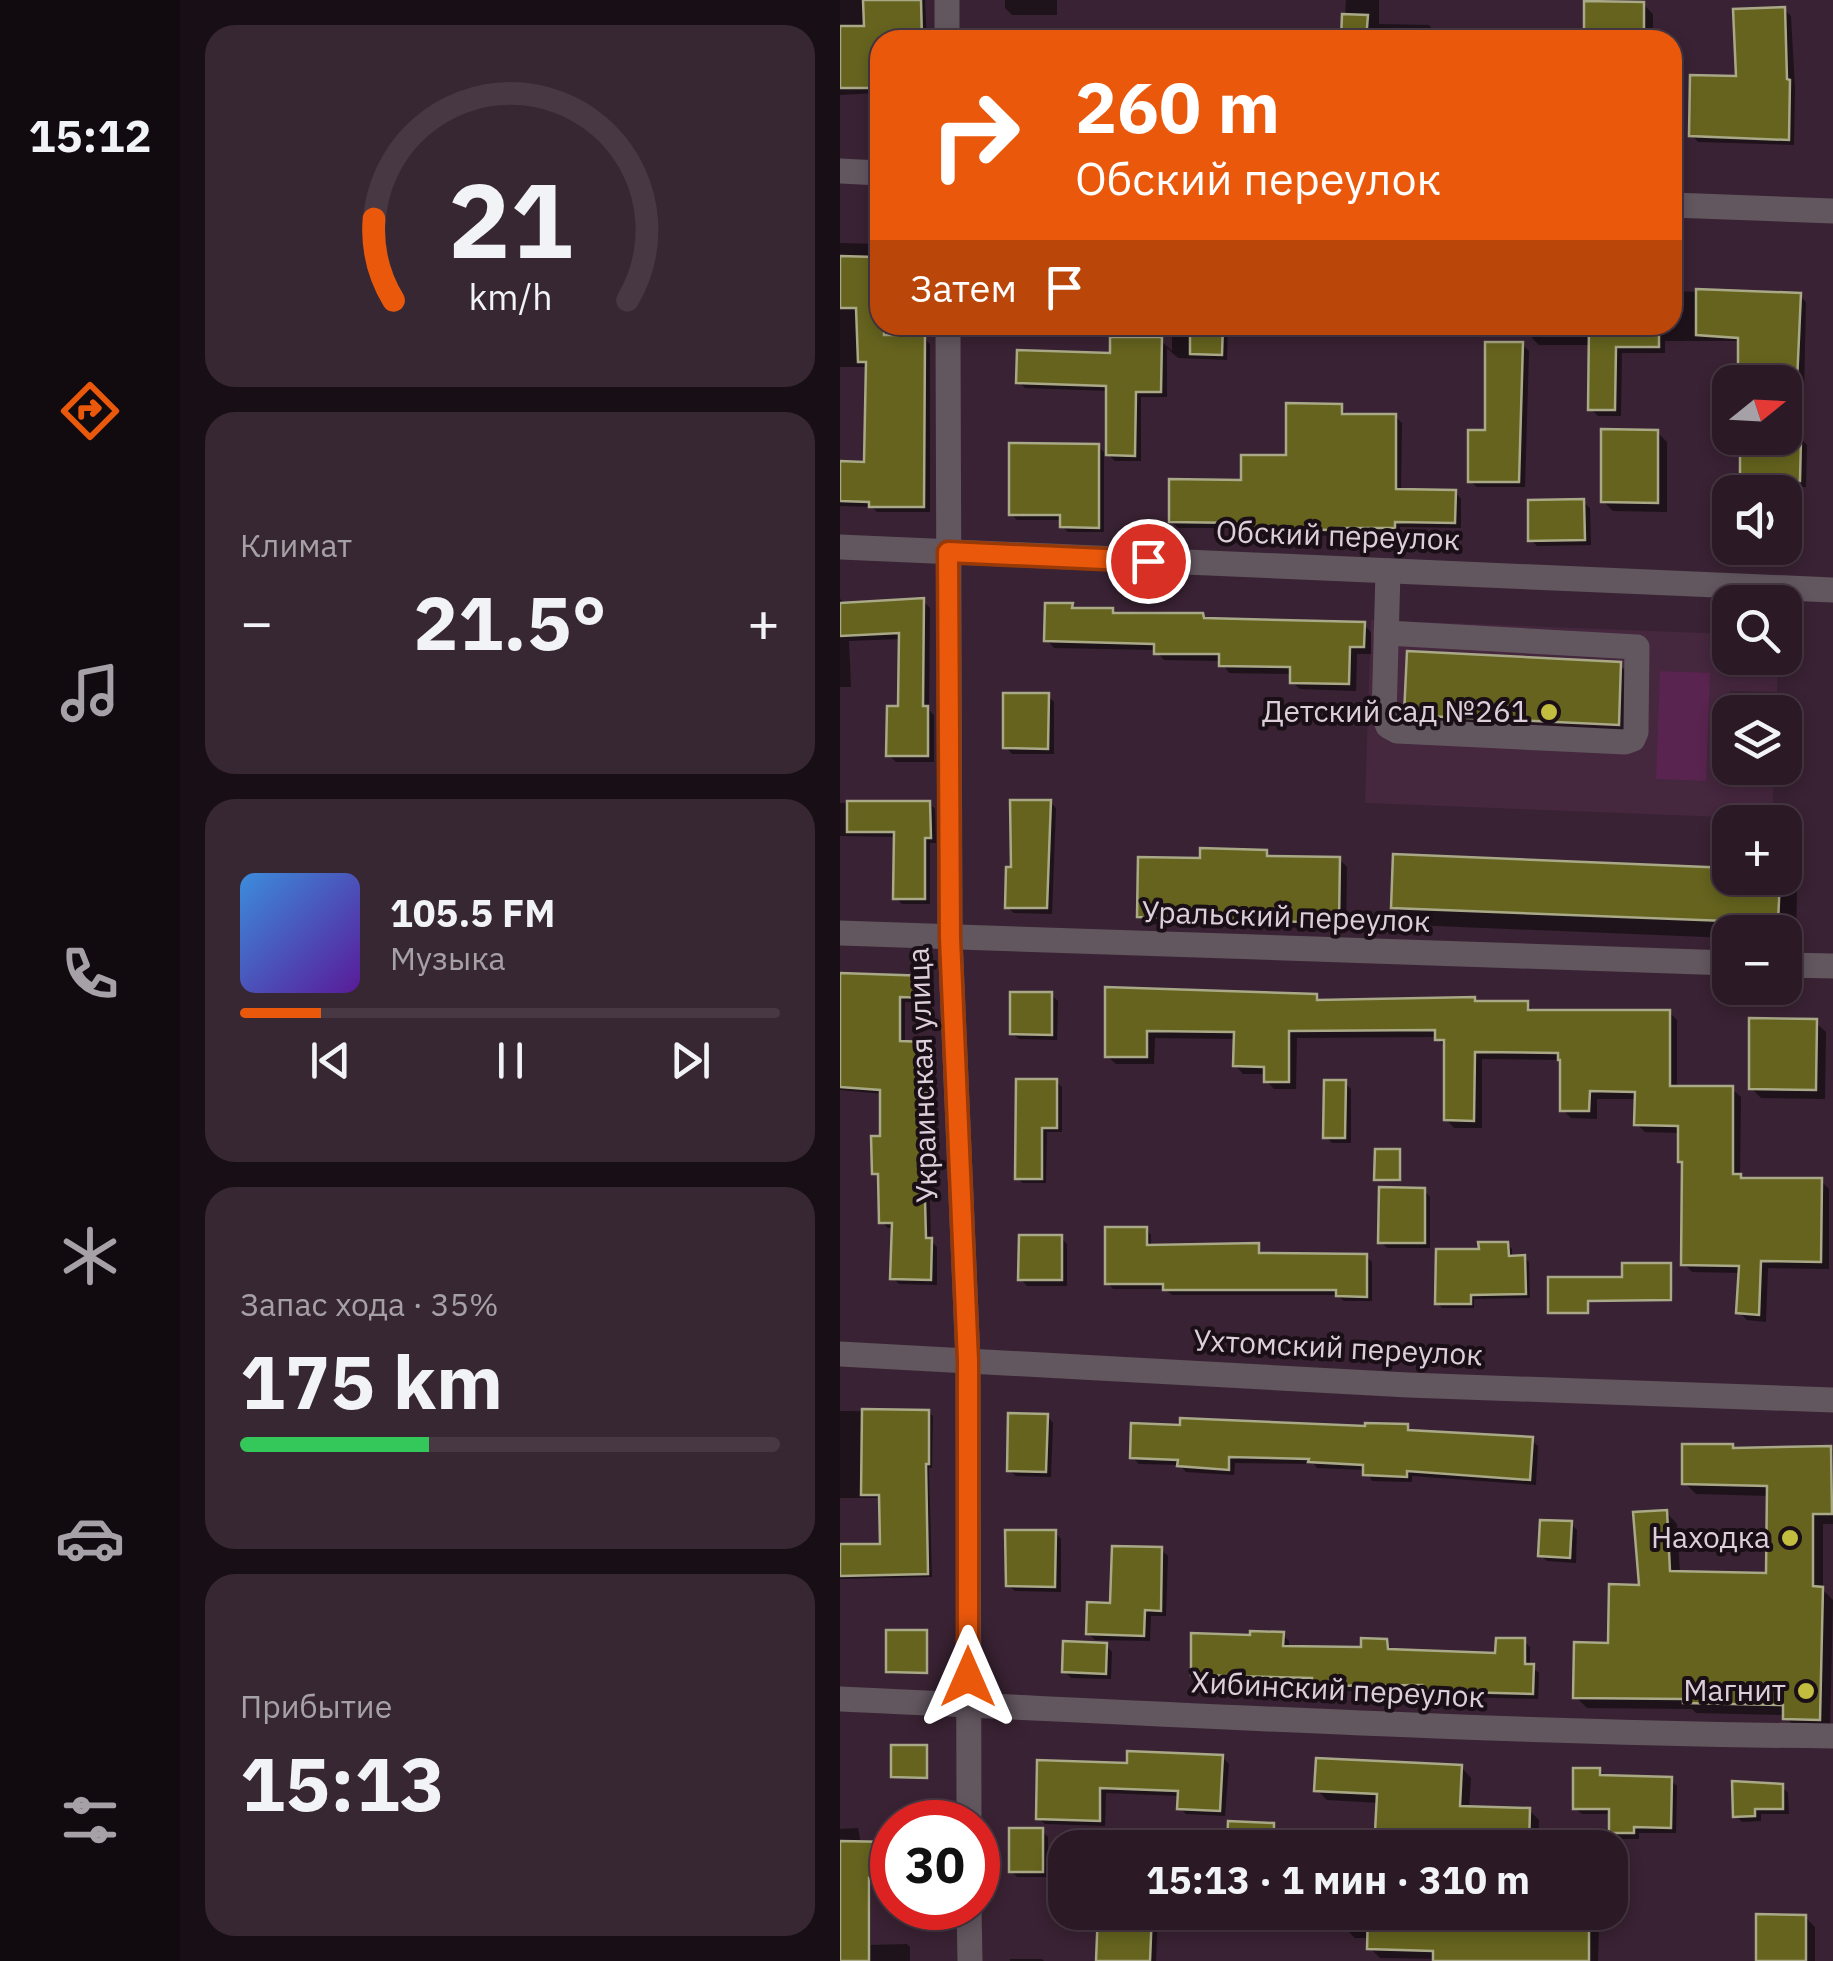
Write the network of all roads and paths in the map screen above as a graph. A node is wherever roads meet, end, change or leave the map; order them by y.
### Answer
1 (947, 0) edge
2 (947, 30) edge
3 (840, 171) edge
4 (870, 172) edge
5 (1682, 205) edge
6 (1833, 211) edge
7 (948, 335) edge
8 (840, 547) edge
9 (948, 552) junction
10 (1388, 571) junction
11 (1833, 590) edge
12 (1386, 633) junction
13 (840, 933) edge
14 (950, 938) junction
15 (1712, 962) edge
16 (1802, 965) edge
17 (1833, 966) edge
18 (840, 1354) edge
19 (968, 1361) junction
20 (1833, 1400) edge
21 (840, 1699) edge
22 (968, 1705) junction
23 (1833, 1736) edge
24 (969, 1800) edge
25 (969, 1930) edge
26 (970, 1961) edge

1 - 2 street
3 - 4 street
5 - 6 street
7 - 9 street, Украинская улица
8 - 9 street, Обский переулок
9 - 10 street, Обский переулок
9 - 14 street, Украинская улица
10 - 11 street, Обский переулок
10 - 12 street
12 - 12 street
13 - 14 street, Уральский переулок
14 - 15 street, Уральский переулок
14 - 19 street, Украинская улица
16 - 17 street
18 - 19 street, Ухтомский переулок
19 - 20 street, Ухтомский переулок
19 - 22 street, Украинская улица
21 - 22 street, Хибинский переулок
22 - 23 street, Хибинский переулок
22 - 24 street, Украинская улица
25 - 26 street

